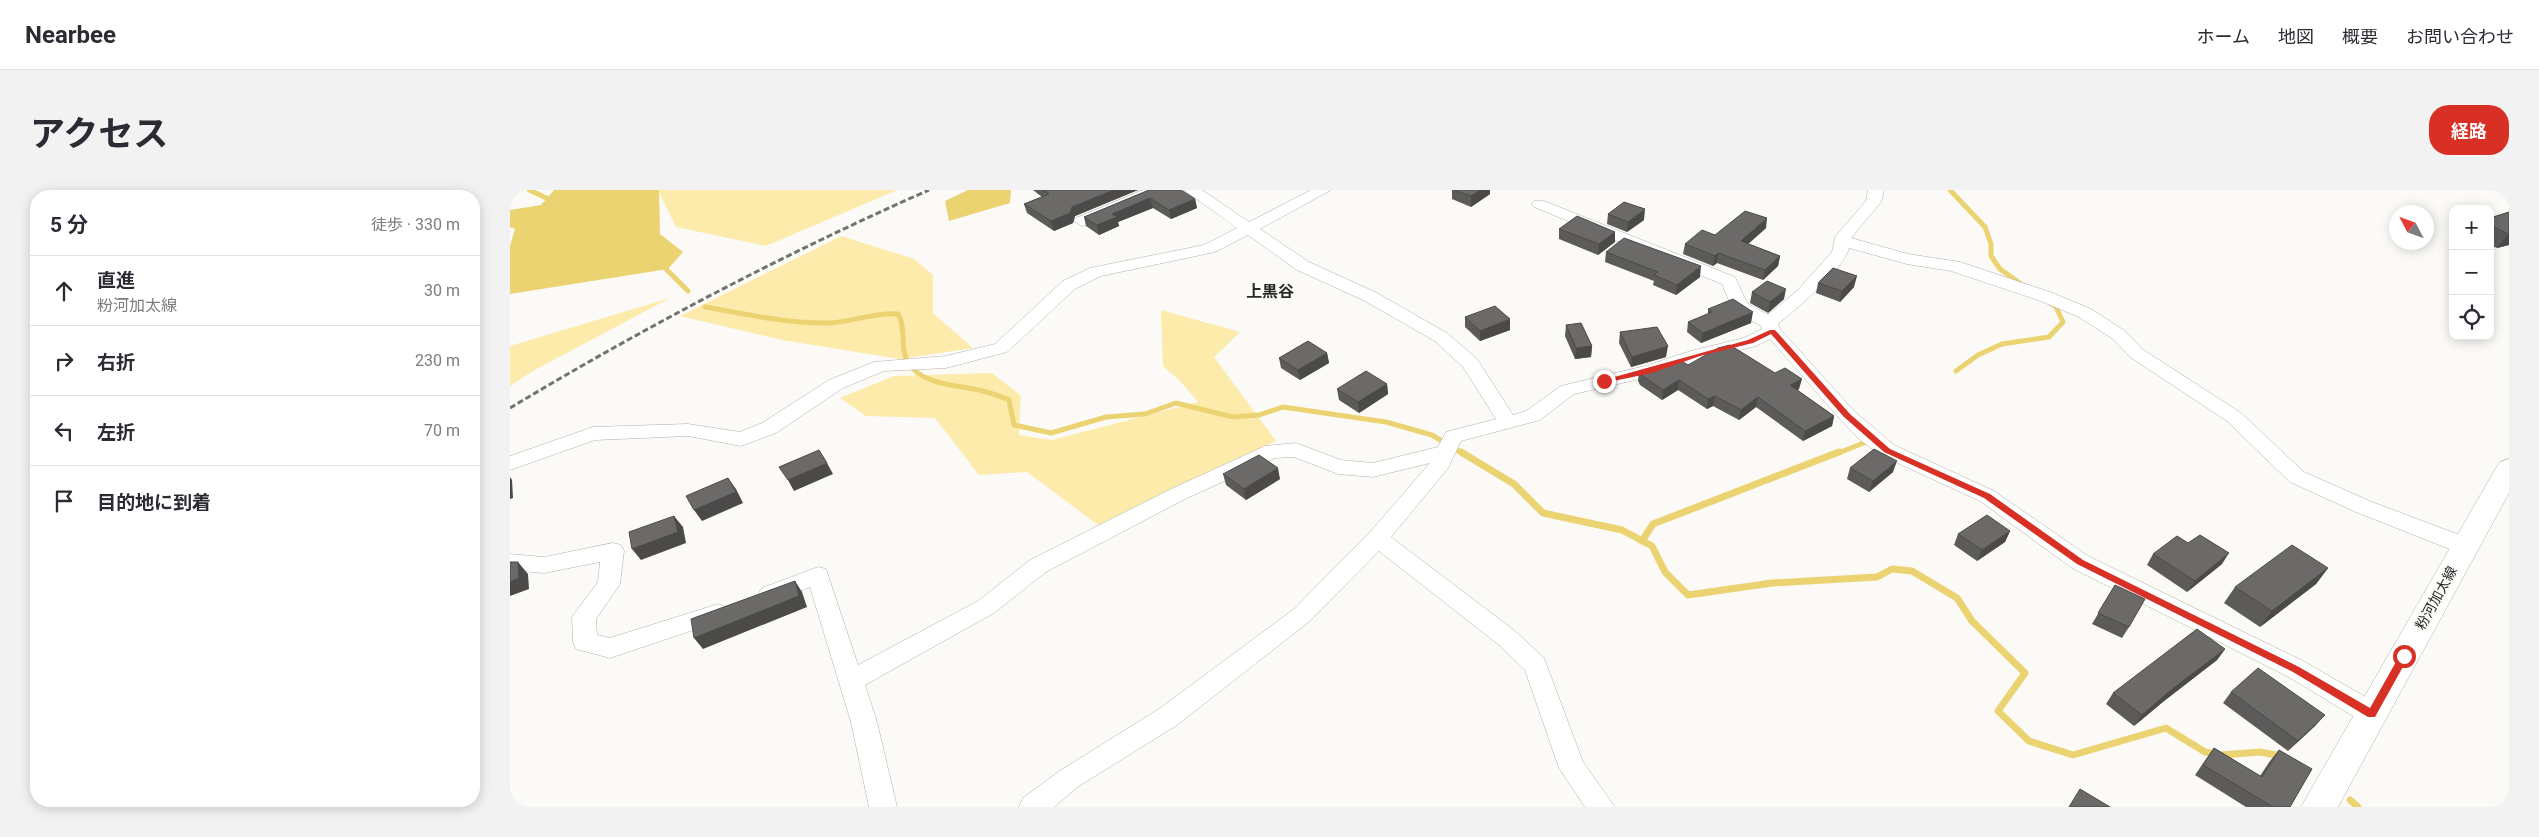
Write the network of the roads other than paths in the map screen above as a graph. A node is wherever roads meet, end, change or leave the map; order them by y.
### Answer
1 (1156, 190) edge
2 (1192, 190) edge
3 (1323, 190) edge
4 (1876, 190) edge
5 (1137, 193) edge
6 (1539, 204) dead end
7 (1082, 221) edge
8 (1248, 230) junction
9 (1843, 241) junction
10 (1771, 327) junction
11 (1509, 424) junction
12 (1446, 452) junction
13 (510, 462) edge
14 (2509, 468) edge
15 (1378, 538) junction
16 (2465, 546) junction
17 (510, 562) edge
18 (852, 680) junction
19 (2372, 714) junction
20 (883, 807) edge
21 (1033, 807) edge
22 (1602, 807) edge
23 (2319, 807) edge

1 - 5 street
2 - 8 street
3 - 8 street
4 - 9 street
5 - 7 street
6 - 10 street
8 - 11 street
8 - 13 street
9 - 10 street
9 - 16 street
10 - 11 street
10 - 19 street
11 - 12 street
12 - 15 street
12 - 18 street
14 - 16 main road, 粉河加太線
15 - 21 street
15 - 22 street
16 - 19 main road, 粉河加太線
17 - 18 street
18 - 20 street
19 - 23 main road, 粉河加太線

